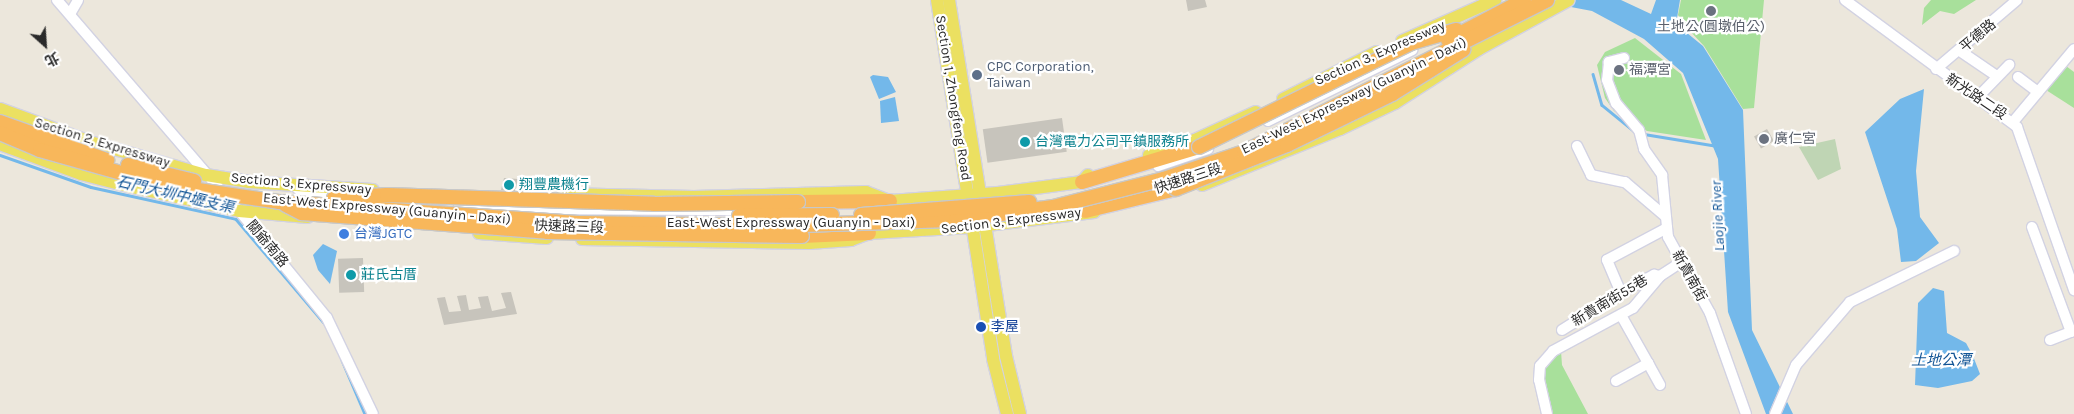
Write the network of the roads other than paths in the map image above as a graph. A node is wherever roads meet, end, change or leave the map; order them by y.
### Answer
1 (57, 0) edge
2 (78, 0) edge
3 (938, 0) edge
4 (949, 0) edge
5 (1495, 0) edge
6 (1524, 0) edge
7 (1548, 0) edge
8 (1569, 0) edge
9 (1845, 0) edge
10 (2017, 0) edge
11 (70, 14) junction
12 (1468, 14) junction
13 (1486, 26) junction
14 (2074, 49) edge
15 (1960, 51) junction
16 (1624, 58) dead end
17 (2009, 65) dead end
18 (1936, 69) junction
19 (1328, 75) junction
20 (1995, 75) dead end
21 (2018, 77) dead end
22 (1337, 88) junction
23 (2038, 92) junction
24 (1978, 97) junction
25 (0, 109) edge
26 (1352, 116) junction
27 (0, 122) edge
28 (2012, 122) junction
29 (0, 134) edge
30 (0, 144) edge
31 (1577, 146) dead end
32 (206, 174) junction
33 (1082, 182) junction
34 (295, 186) junction
35 (524, 194) junction
36 (974, 195) junction
37 (694, 197) junction
38 (320, 199) junction
39 (890, 201) junction
40 (279, 202) junction
41 (523, 209) junction
42 (239, 211) junction
43 (1085, 211) junction
44 (693, 212) junction
45 (1665, 216) junction
46 (986, 225) junction
47 (972, 227) junction
48 (1667, 228) junction
49 (2032, 228) dead end
50 (522, 231) junction
51 (869, 233) junction
52 (692, 237) junction
53 (1954, 251) dead end
54 (1680, 263) junction
55 (1660, 276) junction
56 (2074, 290) edge
57 (1621, 293) junction
58 (1621, 315) junction
59 (1562, 330) dead end
60 (2072, 331) edge
61 (2050, 340) dead end
62 (1648, 363) junction
63 (1616, 381) dead end
64 (1660, 385) dead end
65 (373, 414) edge
66 (1007, 414) edge
67 (1020, 414) edge
68 (1547, 414) edge
69 (1746, 414) edge
70 (1775, 414) edge

1 - 11 street, 關爺南路
2 - 11 street
3 - 36 main road, Section 1, Zhongfeng Road
4 - 36 main road, Section 1, Zhongfeng Road
5 - 12 main road, Section 3, Expressway
6 - 13 highway, East-West Expressway (Guanyin - Daxi), bridge
7 - 13 highway, East-West Expressway (Guanyin - Daxi), bridge
8 - 26 main road, Section 3, Expressway
9 - 18 street, 新光路二段
10 - 15 street, 平德路
11 - 32 street, 關爺南路
12 - 19 main road, Section 3, Expressway
12 - 22 street, 快速路三段
13 - 33 highway, bridge
13 - 38 highway, East-West Expressway (Guanyin - Daxi), bridge
13 - 40 highway, East-West Expressway (Guanyin - Daxi), bridge
13 - 43 highway, bridge
14 - 23 street
15 - 18 street, 平德路
15 - 20 street
16 - 45 street, 新貴南街
17 - 24 street
18 - 24 street, 新光路二段
19 - 22 street
19 - 33 main road, Section 3, Expressway
21 - 23 street
22 - 26 street
22 - 33 street, 快速路三段
23 - 28 street
24 - 28 street, 新光路二段
25 - 32 main road, Section 2, Expressway
26 - 43 main road, Section 3, Expressway
27 - 38 highway, East-West Expressway (Guanyin - Daxi), bridge
28 - 56 street, 新光路二段
29 - 40 highway, East-West Expressway (Guanyin - Daxi), bridge
30 - 42 main road
31 - 45 street
32 - 34 main road, Section 3, Expressway
32 - 42 street, 關爺南路
33 - 36 main road, Section 3, Expressway
34 - 35 main road, Section 3, Expressway
34 - 41 street, 快速路三段
35 - 37 main road, Section 3, Expressway
35 - 41 street
36 - 39 main road, Section 3, Expressway
36 - 46 main road
36 - 47 main road
37 - 39 main road, Section 3, Expressway
37 - 44 street
38 - 39 highway, bridge
39 - 44 street, 快速路三段
40 - 51 highway, bridge
41 - 44 street, 快速路三段
41 - 50 street
42 - 50 main road, Section 3, Expressway
42 - 65 street, 關爺南路
43 - 46 main road, Section 3, Expressway
44 - 52 street
45 - 48 street, 新貴南街
46 - 47 main road, Section 3, Expressway
46 - 67 main road
47 - 51 main road, Section 3, Expressway
47 - 66 main road
48 - 54 street, 新貴南街
48 - 57 street
49 - 60 street
50 - 52 main road, Section 3, Expressway
51 - 52 main road, Section 3, Expressway
53 - 70 street
54 - 55 street
54 - 69 street, 新貴南街
55 - 57 street, 新貴南街55巷
55 - 58 street
57 - 59 street, 新貴南街55巷
58 - 62 street
58 - 68 street
60 - 61 street
62 - 63 street
62 - 64 street

